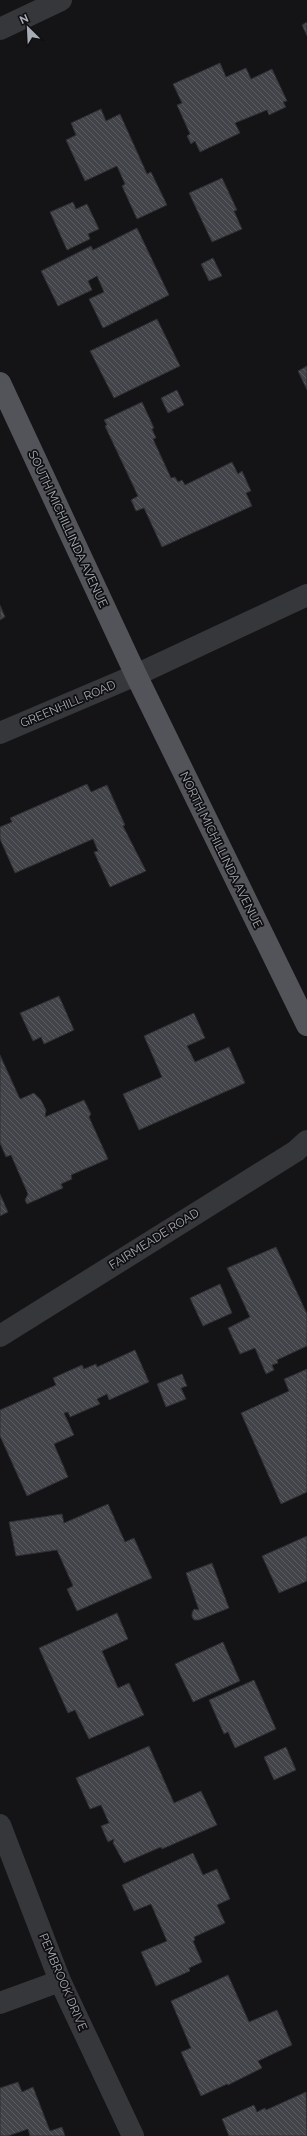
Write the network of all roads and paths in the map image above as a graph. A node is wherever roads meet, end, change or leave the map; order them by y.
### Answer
1 (61, 0) edge
2 (0, 29) edge
3 (0, 383) edge
4 (307, 595) edge
5 (136, 675) junction
6 (0, 733) edge
7 (307, 1025) edge
8 (307, 1141) edge
9 (0, 1336) edge
10 (0, 1825) edge
11 (60, 1981) junction
12 (0, 2003) edge
13 (134, 2136) edge

1 - 2 street
3 - 5 main road, SOUTH MICHILLINDA AVENUE
4 - 5 street, GREENHILL ROAD
5 - 6 street, GREENHILL ROAD
5 - 7 main road, NORTH MICHILLINDA AVENUE
8 - 9 street, FAIRMEADE ROAD
10 - 11 street, PEMBROOK DRIVE
11 - 12 street
11 - 13 street, PEMBROOK DRIVE

